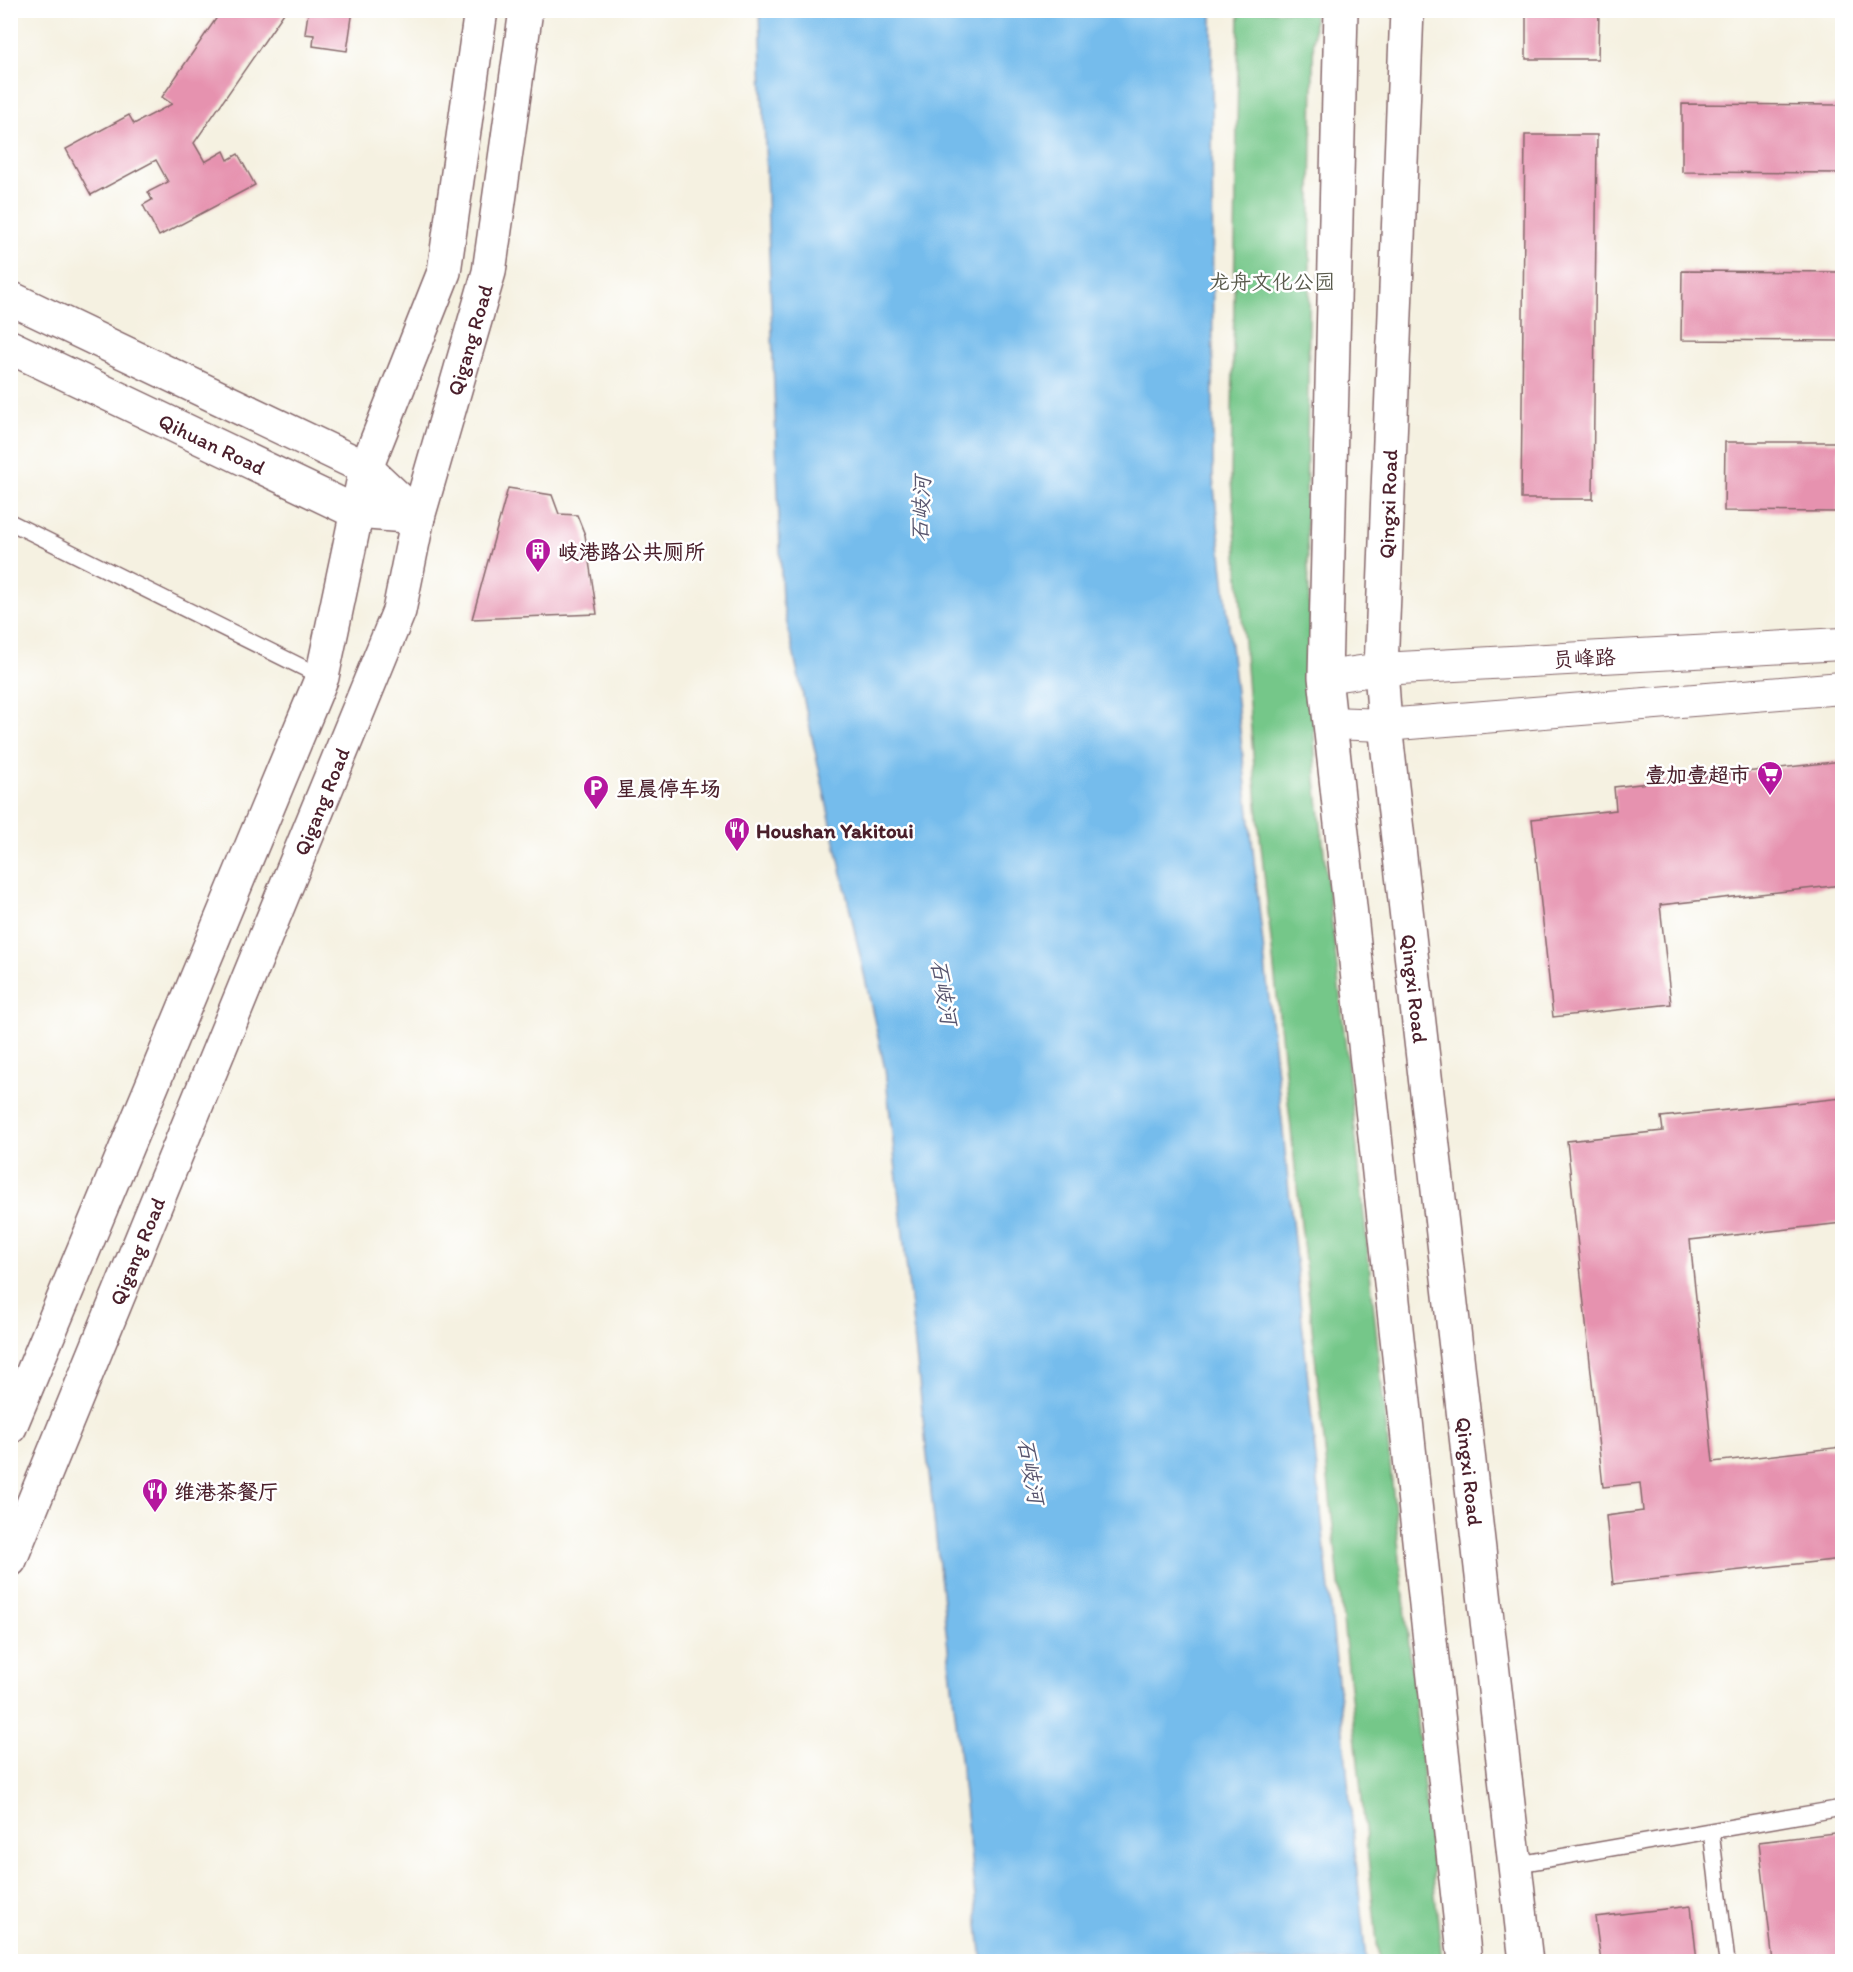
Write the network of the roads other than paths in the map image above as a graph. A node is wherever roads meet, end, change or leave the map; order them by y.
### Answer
1 (481, 10) edge
2 (526, 10) edge
3 (1341, 10) edge
4 (1407, 10) edge
5 (10, 298) edge
6 (10, 347) edge
7 (366, 468) junction
8 (356, 512) junction
9 (418, 517) junction
10 (10, 522) edge
11 (1842, 644) edge
12 (1382, 669) junction
13 (322, 677) junction
14 (1325, 677) junction
15 (1842, 688) edge
16 (1330, 723) junction
17 (1385, 725) junction
18 (10, 1427) edge
19 (10, 1560) edge
20 (1842, 1808) edge
21 (1711, 1831) junction
22 (1514, 1865) junction
23 (1465, 1962) edge
24 (1526, 1962) edge
25 (1726, 1962) edge

1 - 7 main road, Qigang Road
2 - 9 main road, Qigang Road
3 - 14 main road
4 - 12 main road, Qingxi Road
5 - 7 main road, Qihuan Road
6 - 8 main road, Qihuan Road
7 - 8 main road, Qigang Road
7 - 9 main road, Qihuan Road
8 - 9 main road, Qihuan Road
8 - 13 main road, Qigang Road
9 - 19 main road, Qigang Road
10 - 13 lane
11 - 12 street, 员峰路
12 - 14 street, 员峰路
12 - 17 main road, Qingxi Road
13 - 18 main road, Qigang Road
14 - 16 main road
15 - 17 street
16 - 17 street
16 - 23 main road
17 - 22 main road, Qingxi Road
20 - 21 lane
21 - 22 lane
21 - 25 lane
22 - 24 main road, Qingxi Road

